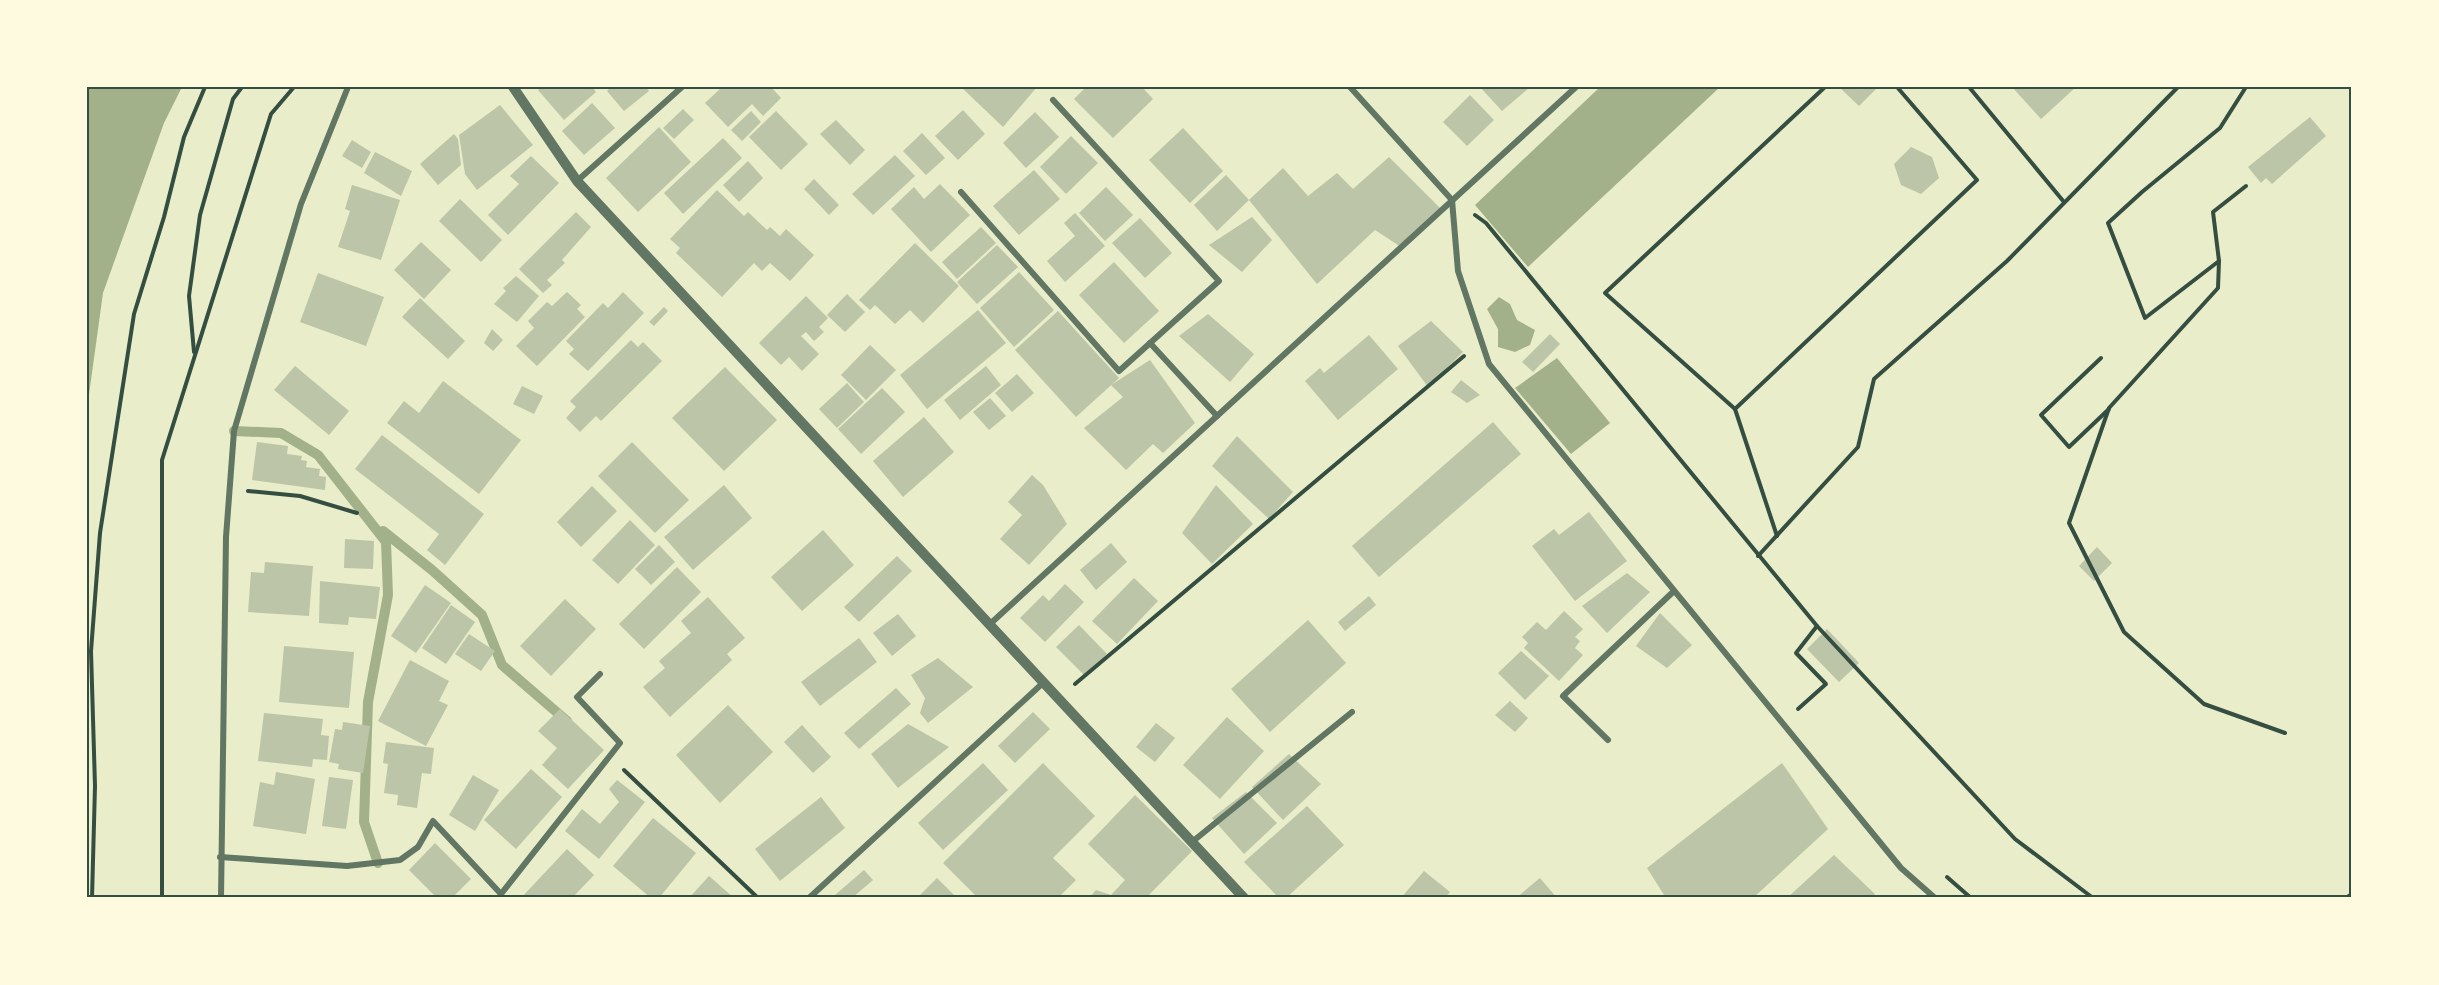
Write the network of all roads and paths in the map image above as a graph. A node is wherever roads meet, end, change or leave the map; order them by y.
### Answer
1 (205, 87) edge
2 (242, 87) edge
3 (294, 87) edge
4 (348, 87) edge
5 (513, 87) edge
6 (682, 87) edge
7 (1350, 87) edge
8 (1576, 87) edge
9 (1825, 87) edge
10 (1897, 87) edge
11 (1969, 87) edge
12 (2178, 87) edge
13 (2246, 87) edge
14 (1053, 100) dead end
15 (577, 182) junction
16 (2246, 186) dead end
17 (961, 192) dead end
18 (1452, 200) junction
19 (2064, 203) junction
20 (2219, 261) junction
21 (1481, 342) junction
22 (1150, 343) junction
23 (195, 356) junction
24 (2101, 358) dead end
25 (2109, 408) junction
26 (1735, 409) junction
27 (1217, 416) junction
28 (230, 490) junction
29 (357, 513) dead end
30 (1777, 536) junction
31 (1758, 556) junction
32 (1674, 591) junction
33 (990, 624) junction
34 (1817, 626) junction
35 (600, 674) dead end
36 (1044, 682) junction
37 (1070, 689) dead end
38 (1352, 712) dead end
39 (1782, 723) junction
40 (2285, 733) dead end
41 (1608, 740) dead end
42 (610, 756) junction
43 (1192, 842) junction
44 (220, 857) junction
45 (2352, 894) edge
46 (92, 898) edge
47 (162, 898) edge
48 (221, 898) edge
49 (758, 898) edge
50 (809, 898) edge
51 (1244, 898) edge
52 (1935, 898) edge
53 (2092, 898) edge
54 (2346, 898) edge

1 - 46 path
2 - 23 path
3 - 23 path
4 - 28 street
5 - 15 street
6 - 15 street
7 - 18 street
8 - 18 street
9 - 26 path
10 - 26 path
11 - 19 path
12 - 19 path
13 - 20 path
14 - 22 street
15 - 33 street
16 - 20 path
17 - 22 street
18 - 21 street
18 - 27 street
18 - 31 path
19 - 30 path
20 - 25 path
21 - 32 street
21 - 37 path
22 - 27 street
23 - 47 path
24 - 25 path
25 - 40 path
26 - 30 path
27 - 33 street
28 - 29 path
28 - 44 street
30 - 31 path
31 - 34 path
32 - 39 street
32 - 41 street
33 - 36 street
34 - 39 path
34 - 53 path
35 - 42 street
36 - 43 street
36 - 50 street
38 - 43 street
39 - 52 street
42 - 44 street
42 - 49 path
43 - 51 street
44 - 48 street
45 - 54 path

